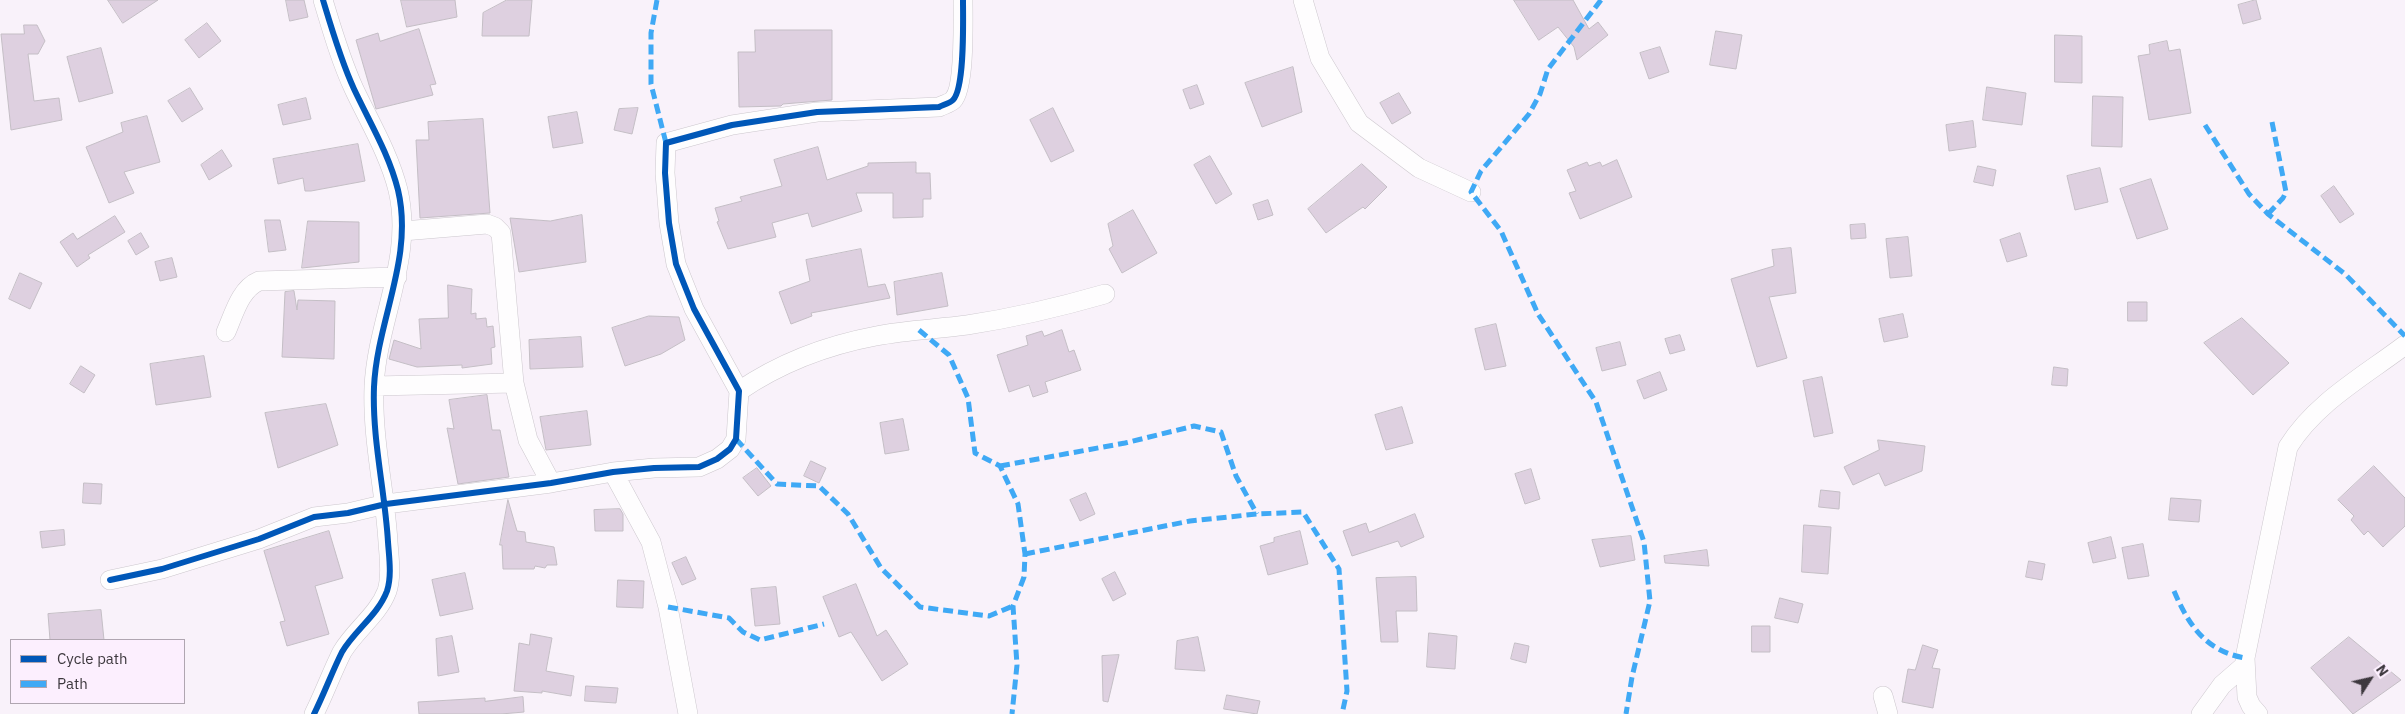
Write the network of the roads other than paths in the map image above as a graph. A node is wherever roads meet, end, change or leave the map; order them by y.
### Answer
1 (323, 0) edge
2 (964, 0) edge
3 (1303, 0) edge
4 (1471, 192) dead end
5 (404, 230) junction
6 (398, 277) junction
7 (1105, 294) dead end
8 (226, 332) dead end
9 (2405, 345) edge
10 (514, 383) junction
11 (374, 386) junction
12 (739, 391) junction
13 (612, 472) junction
14 (551, 484) junction
15 (386, 504) junction
16 (110, 580) dead end
17 (2245, 665) junction
18 (314, 714) edge
19 (688, 714) edge
20 (2201, 714) edge
21 (2258, 714) edge

1 - 5 street
2 - 12 street
3 - 4 street
5 - 6 street
5 - 10 street
6 - 8 street
6 - 11 street
7 - 12 street
9 - 17 street
10 - 11 street
10 - 14 street
11 - 15 street
12 - 13 street
13 - 14 street
13 - 19 street
14 - 15 street
15 - 16 street
15 - 18 street
17 - 20 street
17 - 21 street

